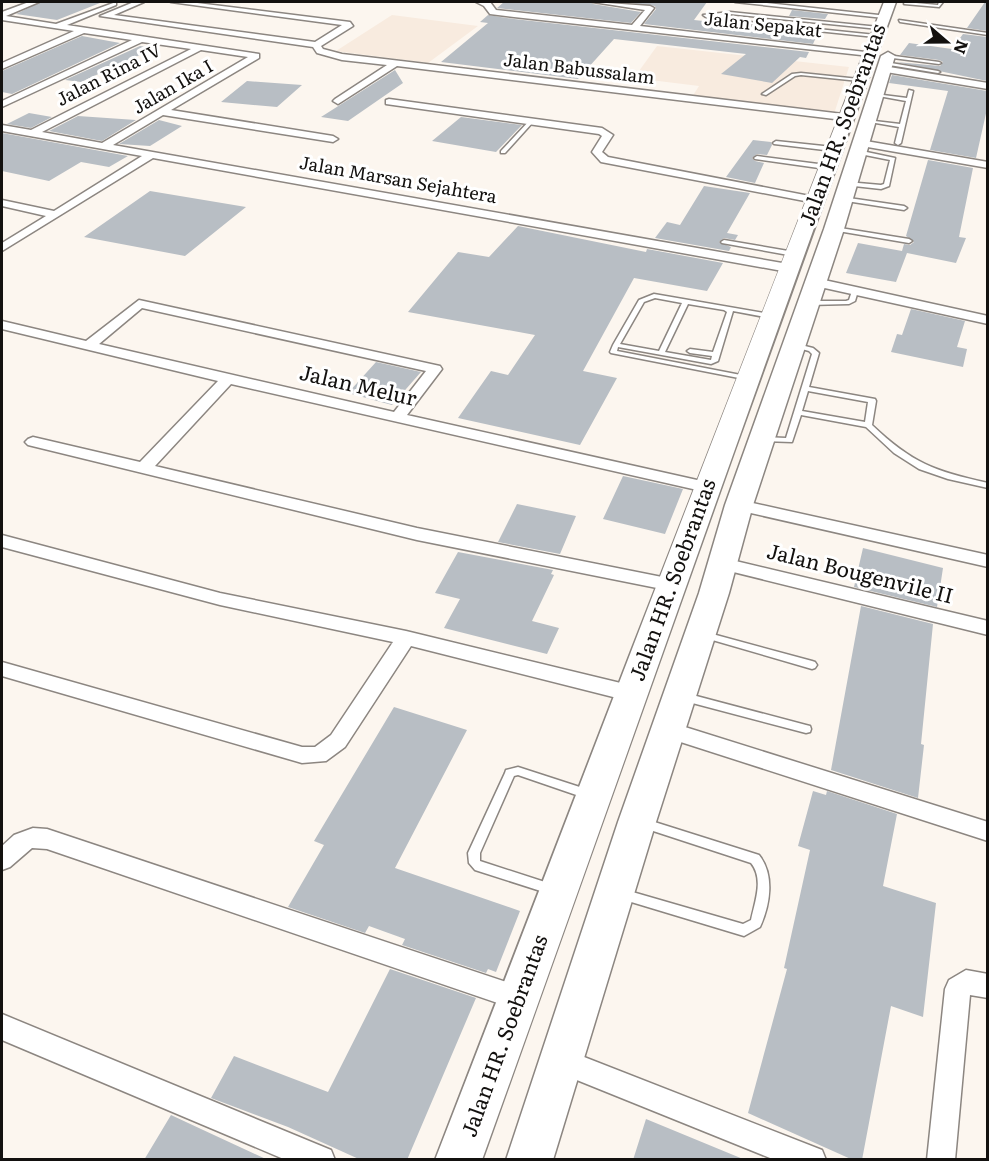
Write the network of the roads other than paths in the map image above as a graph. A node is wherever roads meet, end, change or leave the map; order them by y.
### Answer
1 (34, 2) edge
2 (117, 2) edge
3 (140, 2) edge
4 (175, 2) edge
5 (480, 2) edge
6 (740, 2) edge
7 (941, 2) edge
8 (193, 4) junction
9 (587, 9) edge
10 (2, 16) edge
11 (27, 22) junction
12 (152, 23) junction
13 (58, 27) junction
14 (635, 27) junction
15 (10, 28) dead end
16 (83, 30) junction
17 (987, 34) edge
18 (141, 39) junction
19 (316, 45) junction
20 (201, 47) junction
21 (939, 63) dead end
22 (394, 64) junction
23 (2, 66) edge
24 (938, 72) dead end
25 (987, 86) edge
26 (865, 87) edge
27 (911, 91) dead end
28 (764, 94) dead end
29 (909, 100) junction
30 (338, 101) dead end
31 (388, 102) dead end
32 (2, 104) edge
33 (164, 112) junction
34 (532, 121) junction
35 (902, 126) junction
36 (2, 128) edge
37 (33, 133) junction
38 (333, 139) dead end
39 (776, 142) dead end
40 (898, 143) dead end
41 (105, 145) junction
42 (503, 152) dead end
43 (152, 154) junction
44 (757, 158) dead end
45 (987, 165) edge
46 (2, 203) edge
47 (904, 208) dead end
48 (54, 214) junction
49 (834, 229) junction
50 (909, 241) dead end
51 (724, 242) dead end
52 (2, 248) edge
53 (791, 261) junction
54 (855, 291) junction
55 (811, 293) junction
56 (686, 302) junction
57 (726, 308) junction
58 (770, 316) junction
59 (987, 320) edge
60 (2, 324) edge
61 (89, 345) junction
62 (616, 345) junction
63 (794, 345) junction
64 (690, 351) dead end
65 (661, 353) junction
66 (716, 356) junction
67 (746, 378) junction
68 (228, 379) junction
69 (805, 388) junction
70 (797, 411) junction
71 (398, 417) junction
72 (868, 425) junction
73 (761, 439) junction
74 (33, 442) dead end
75 (144, 468) junction
76 (987, 486) edge
77 (706, 487) junction
78 (739, 505) junction
79 (2, 542) edge
80 (987, 561) edge
81 (723, 564) junction
82 (672, 585) junction
83 (987, 628) edge
84 (700, 634) junction
85 (406, 638) junction
86 (812, 665) dead end
87 (2, 669) edge
88 (633, 693) junction
89 (680, 696) junction
90 (806, 729) dead end
91 (669, 730) junction
92 (593, 795) junction
93 (637, 822) junction
94 (987, 832) edge
95 (2, 860) edge
96 (615, 891) junction
97 (559, 892) junction
98 (987, 986) edge
99 (518, 998) junction
100 (2, 1028) edge
101 (561, 1060) junction
102 (321, 1160) edge
103 (458, 1160) edge
104 (529, 1160) edge
105 (812, 1160) edge
106 (940, 1160) edge

1 - 10 street
2 - 13 street
3 - 12 street, Jalan Babussalam
4 - 8 street
5 - 9 street, Jalan Sepakat
6 - 26 street
7 - 26 lane
8 - 12 street
8 - 19 street
9 - 14 street, Jalan Sepakat
9 - 14 street
10 - 11 street
11 - 13 street
11 - 15 street
12 - 19 street, Jalan Babussalam
13 - 16 street
14 - 26 street, Jalan Sepakat
16 - 18 street
16 - 23 street
17 - 26 lane
18 - 20 street
18 - 32 street
19 - 22 street, Jalan Babussalam
20 - 33 street, Jalan Ika I
20 - 37 street, Jalan Rina IV
21 - 26 lane
22 - 26 street, Jalan Babussalam
22 - 30 street
24 - 26 lane
25 - 26 street
26 - 26 lane
26 - 26 lane
26 - 28 lane
26 - 29 lane
26 - 34 street
26 - 35 lane
26 - 39 lane
26 - 44 lane
26 - 45 street
26 - 47 lane
26 - 49 main road, Jalan HR. Soebrantas
26 - 53 main road, Jalan HR. Soebrantas
27 - 29 lane
29 - 35 lane
31 - 34 street
33 - 38 street
33 - 41 street, Jalan Ika I
34 - 42 lane
35 - 40 lane
36 - 37 street, Jalan Marsan Sejahtera
37 - 41 street, Jalan Marsan Sejahtera
41 - 43 street, Jalan Marsan Sejahtera
43 - 48 street
43 - 53 street, Jalan Marsan Sejahtera
46 - 48 street
48 - 52 street
49 - 50 lane
49 - 55 main road, Jalan HR. Soebrantas
51 - 53 lane
53 - 58 main road, Jalan HR. Soebrantas
54 - 55 street
54 - 55 lane
54 - 59 street
55 - 63 main road, Jalan HR. Soebrantas
56 - 57 lane
56 - 62 lane
56 - 65 lane
57 - 58 lane
57 - 66 lane
58 - 67 main road, Jalan HR. Soebrantas
60 - 61 street, Jalan Melur
61 - 68 street, Jalan Melur
61 - 71 street
62 - 65 lane
62 - 67 lane
63 - 69 lane
63 - 73 main road, Jalan HR. Soebrantas
64 - 66 lane
65 - 66 lane
67 - 77 main road, Jalan HR. Soebrantas
68 - 71 street, Jalan Melur
68 - 75 street
69 - 70 lane
69 - 72 lane
70 - 72 lane
70 - 73 lane
71 - 77 street, Jalan Melur
72 - 76 lane
73 - 78 main road, Jalan HR. Soebrantas
74 - 75 street
75 - 82 street
77 - 82 main road, Jalan HR. Soebrantas
78 - 80 street
78 - 81 main road, Jalan HR. Soebrantas
79 - 85 street
81 - 83 street, Jalan Bougenvile II
81 - 84 main road, Jalan HR. Soebrantas
82 - 88 main road, Jalan HR. Soebrantas
84 - 86 lane
84 - 89 main road, Jalan HR. Soebrantas
85 - 87 street
85 - 88 street
88 - 92 main road, Jalan HR. Soebrantas
89 - 90 lane
89 - 91 main road, Jalan HR. Soebrantas
91 - 93 main road, Jalan HR. Soebrantas
91 - 94 street
92 - 97 main road, Jalan HR. Soebrantas
92 - 97 lane
93 - 96 main road, Jalan HR. Soebrantas
93 - 96 lane
95 - 99 street
96 - 101 main road, Jalan HR. Soebrantas
97 - 99 main road, Jalan HR. Soebrantas
98 - 106 street
99 - 103 main road, Jalan HR. Soebrantas
100 - 102 street
101 - 104 main road, Jalan HR. Soebrantas
101 - 105 street

